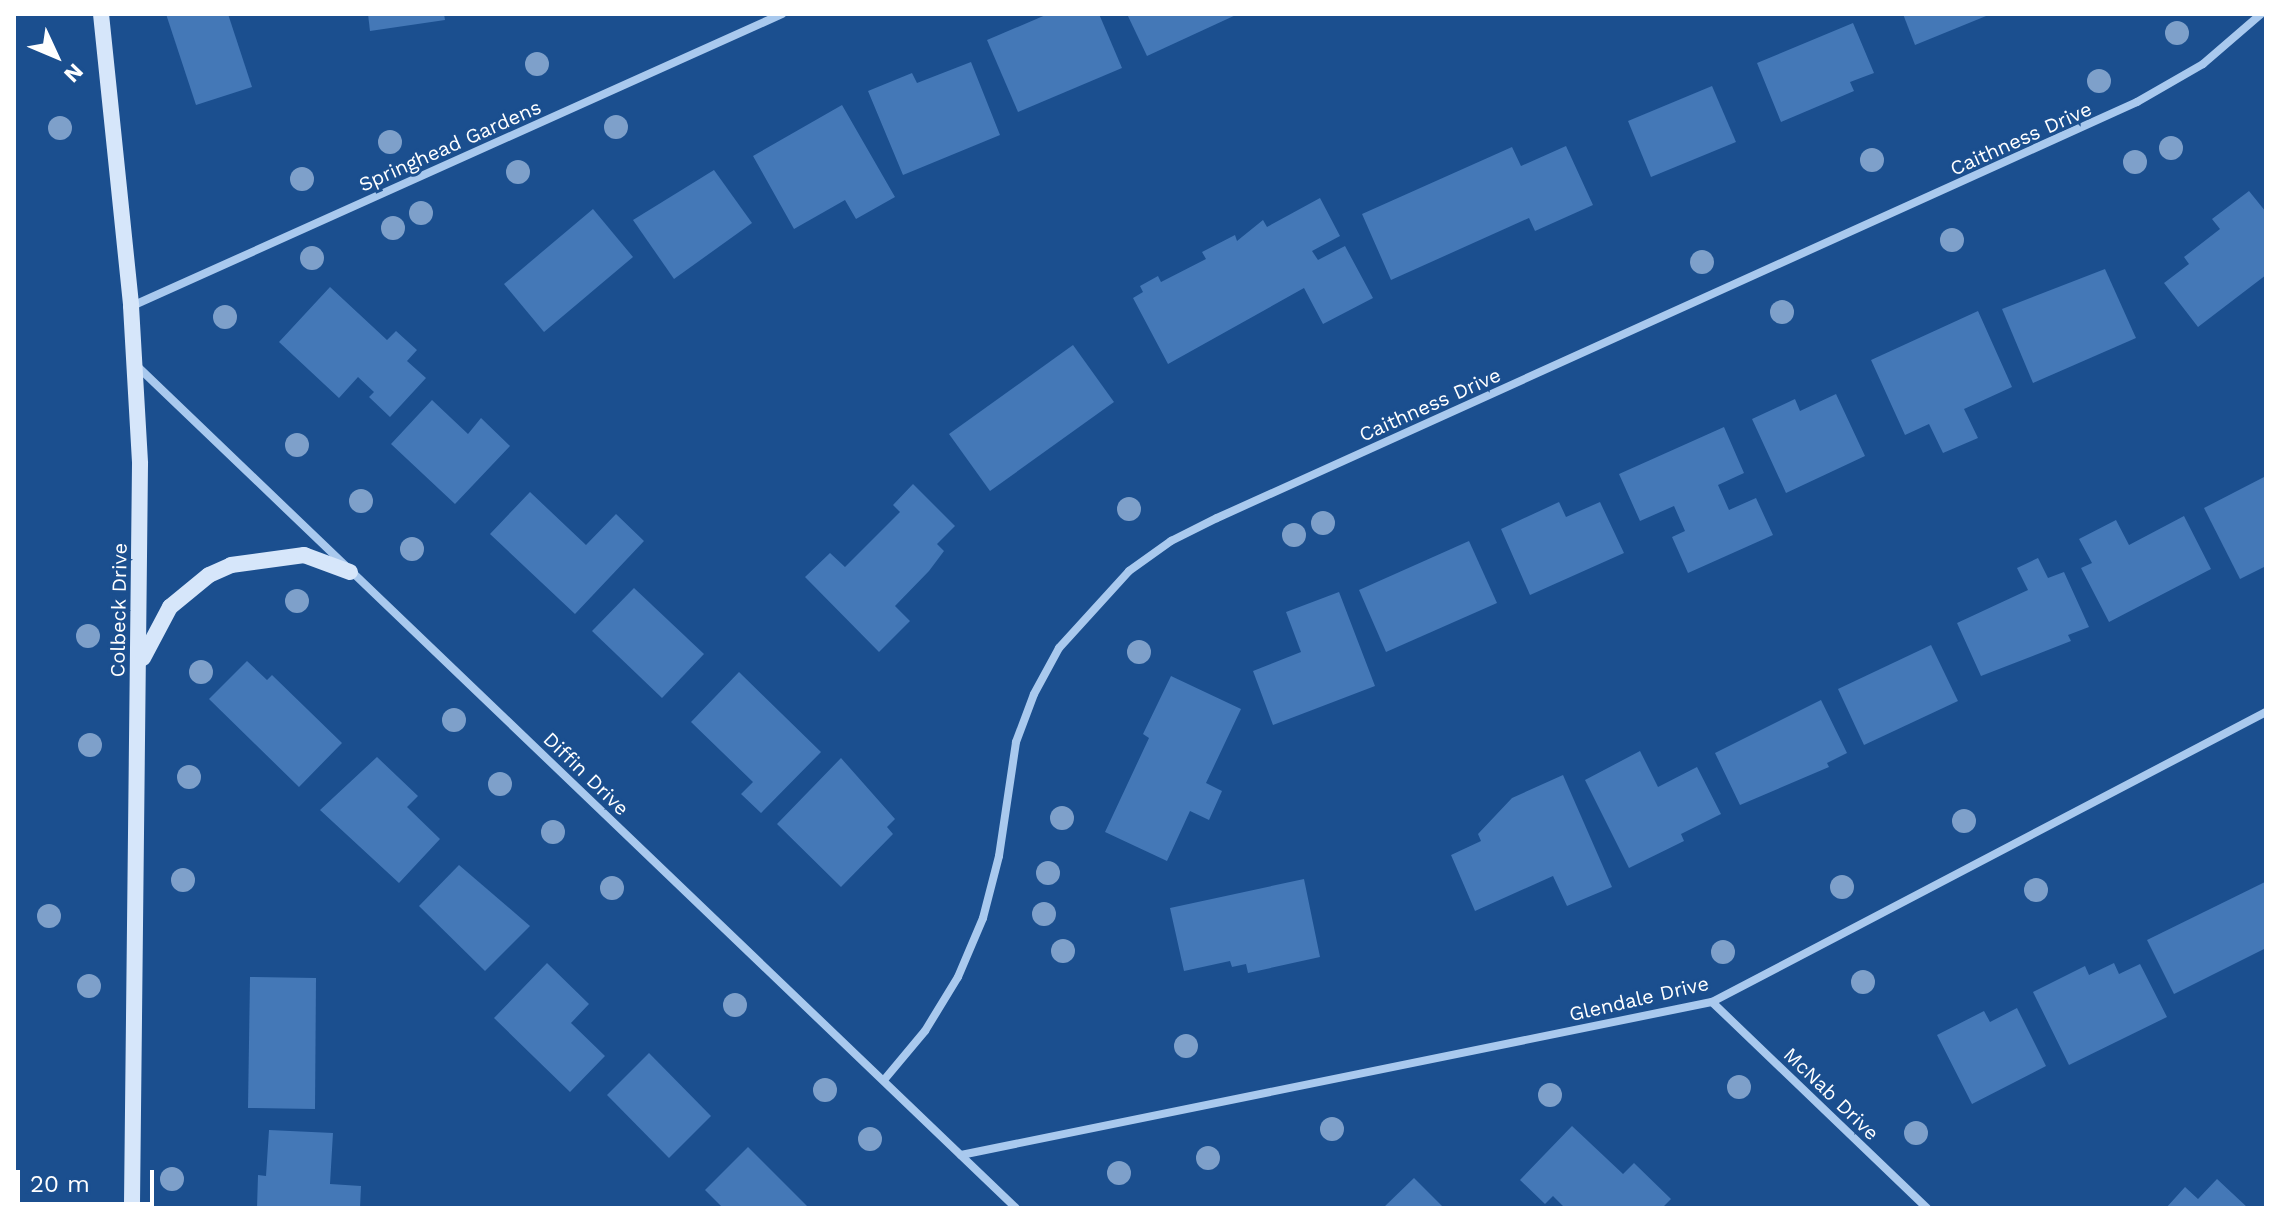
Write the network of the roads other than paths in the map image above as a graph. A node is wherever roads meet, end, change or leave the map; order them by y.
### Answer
1 (101, 14) edge
2 (782, 14) edge
3 (2261, 14) edge
4 (131, 306) junction
5 (133, 363) junction
6 (350, 572) junction
7 (138, 704) junction
8 (2266, 712) edge
9 (1712, 1002) junction
10 (884, 1080) junction
11 (961, 1155) junction
12 (132, 1208) edge
13 (1016, 1208) edge
14 (1927, 1208) edge

1 - 4 street, Colbeck Drive
2 - 4 street, Springhead Gardens
3 - 10 street, Caithness Drive
4 - 5 street, Colbeck Drive
5 - 6 street, Diffin Drive
5 - 7 street, Colbeck Drive
6 - 7 street
6 - 10 street, Diffin Drive
7 - 12 street, Colbeck Drive
8 - 9 street, Glendale Drive
9 - 11 street, Glendale Drive
9 - 14 street, McNab Drive
10 - 11 street, Diffin Drive
11 - 13 street, Diffin Drive

